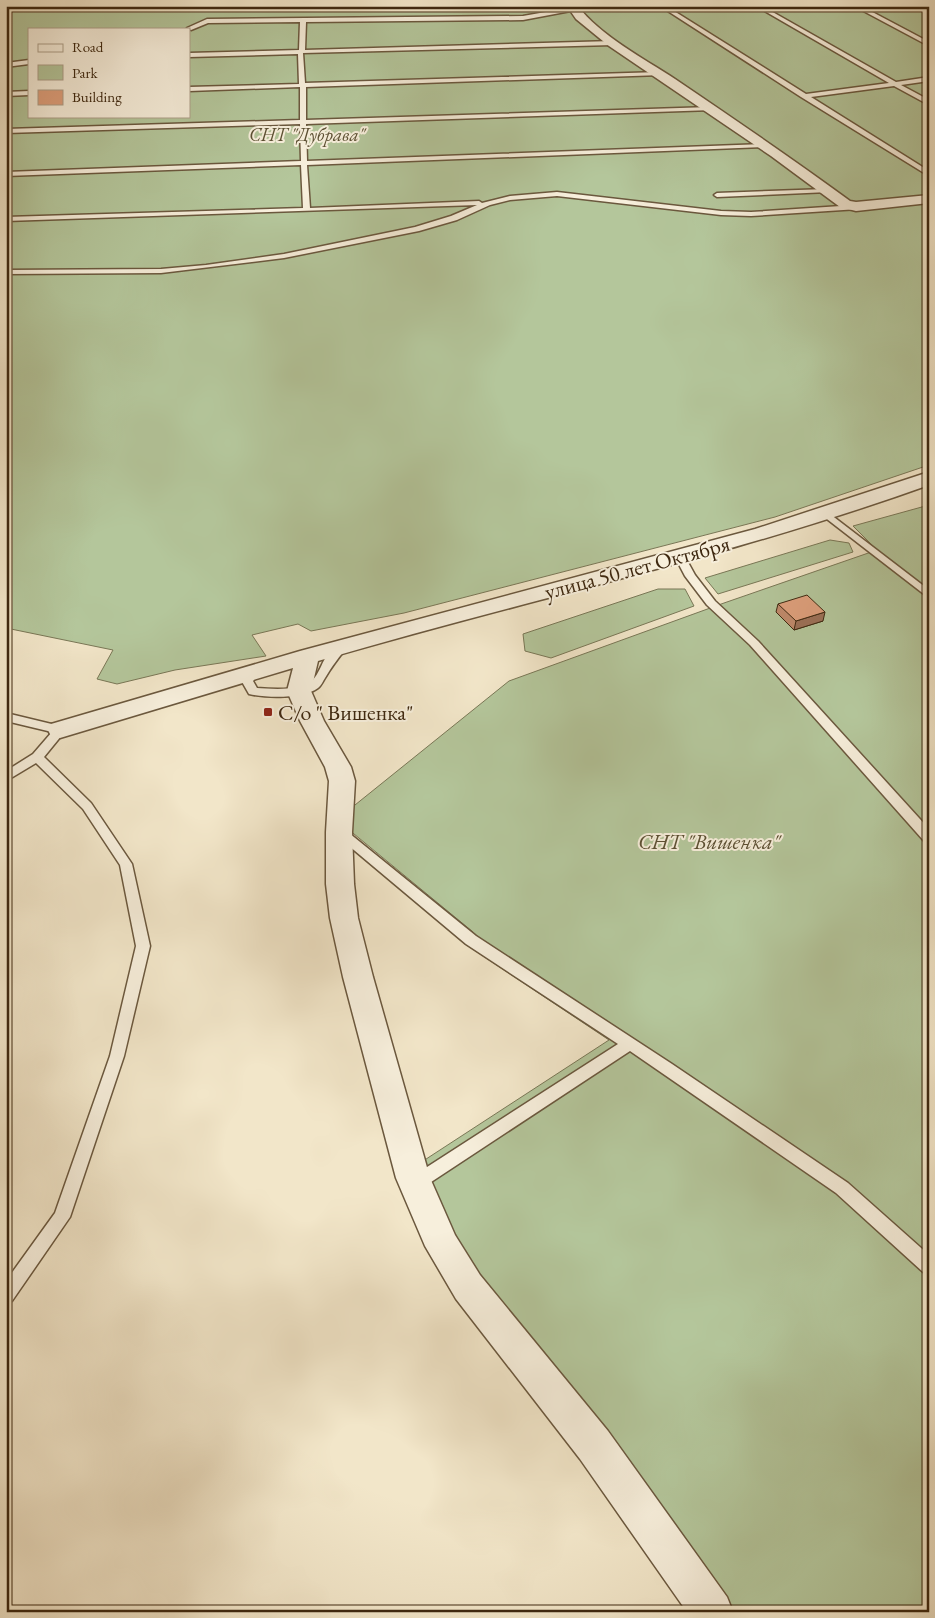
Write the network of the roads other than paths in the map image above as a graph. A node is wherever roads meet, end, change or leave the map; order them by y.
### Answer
1 (662, 6) edge
2 (758, 6) edge
3 (856, 6) edge
4 (573, 8) edge
5 (303, 19) junction
6 (190, 29) edge
7 (613, 43) junction
8 (929, 44) edge
9 (300, 52) junction
10 (190, 55) edge
11 (28, 62) edge
12 (6, 66) edge
13 (660, 74) junction
14 (929, 79) edge
15 (896, 84) junction
16 (303, 86) junction
17 (190, 89) edge
18 (28, 93) edge
19 (6, 94) edge
20 (803, 96) junction
21 (929, 103) edge
22 (711, 109) junction
23 (304, 122) junction
24 (6, 131) edge
25 (764, 146) junction
26 (304, 164) junction
27 (6, 174) edge
28 (929, 174) edge
29 (827, 191) junction
30 (717, 195) dead end
31 (929, 199) edge
32 (488, 203) junction
33 (856, 207) junction
34 (307, 210) junction
35 (6, 220) edge
36 (6, 272) edge
37 (929, 478) edge
38 (826, 514) junction
39 (680, 557) junction
40 (929, 595) edge
41 (342, 646) junction
42 (308, 656) junction
43 (256, 671) junction
44 (299, 691) junction
45 (6, 717) edge
46 (60, 730) junction
47 (37, 757) junction
48 (6, 777) edge
49 (339, 832) junction
50 (929, 838) edge
51 (629, 1044) junction
52 (416, 1183) junction
53 (929, 1266) edge
54 (6, 1295) edge
55 (712, 1612) edge

1 - 20 lane
2 - 15 lane
3 - 8 lane
4 - 5 lane
4 - 7 street
5 - 6 lane
5 - 9 lane
7 - 9 lane
7 - 13 street
9 - 10 lane
9 - 16 lane
11 - 12 lane
13 - 16 lane
13 - 22 street
14 - 15 lane
15 - 20 lane
15 - 21 lane
16 - 17 lane
16 - 23 lane
18 - 19 lane
20 - 28 lane
22 - 23 lane
22 - 25 street
23 - 24 lane
23 - 26 lane
25 - 26 lane
25 - 29 street
26 - 27 lane
26 - 34 lane
29 - 30 lane
29 - 33 street
31 - 33 street
32 - 33 lane
32 - 34 lane
32 - 36 lane
34 - 35 lane
37 - 38 street, улица 50 лет Октября
38 - 39 street, улица 50 лет Октября
38 - 40 lane
39 - 41 street, улица 50 лет Октября
39 - 50 lane
41 - 42 street, улица 50 лет Октября
41 - 44 lane
42 - 43 street, улица 50 лет Октября
42 - 44 street
43 - 44 lane
43 - 46 street, улица 50 лет Октября
44 - 49 street
45 - 46 lane
46 - 47 lane
47 - 48 lane
47 - 54 lane
49 - 51 lane
49 - 52 street
51 - 52 lane
51 - 53 lane
52 - 55 street

